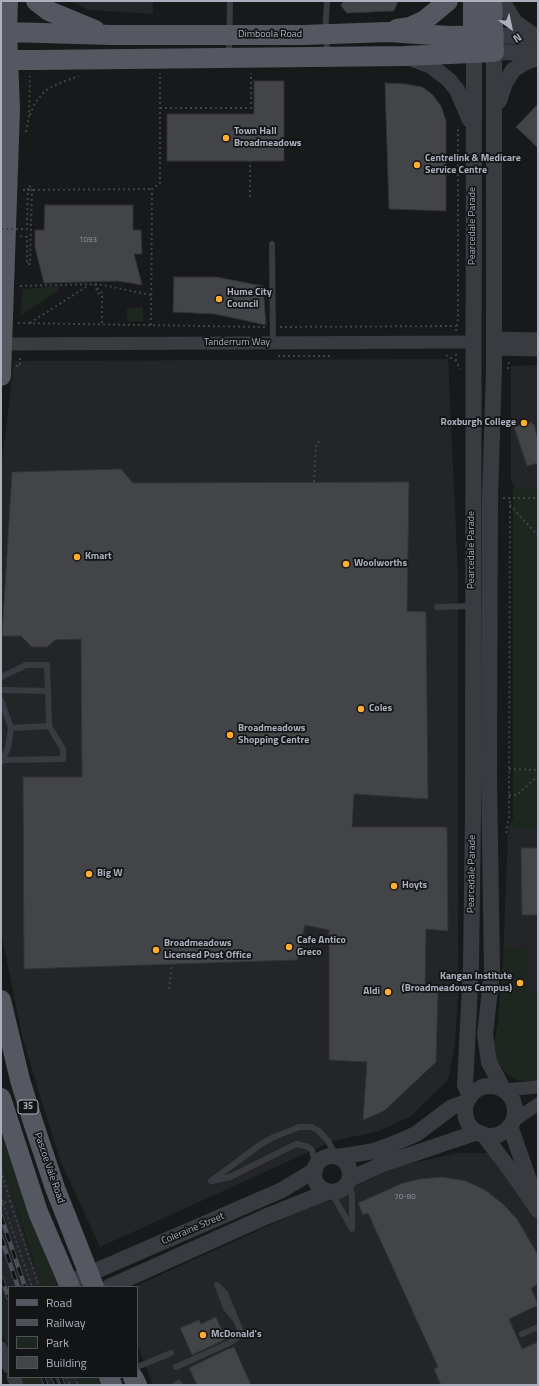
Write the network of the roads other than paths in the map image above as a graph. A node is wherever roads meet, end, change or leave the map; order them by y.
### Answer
1 (8, 1) edge
2 (36, 1) edge
3 (230, 1) edge
4 (327, 1) edge
5 (448, 1) edge
6 (473, 1) edge
7 (492, 1) edge
8 (502, 1) edge
9 (388, 32) junction
10 (4, 33) edge
11 (325, 34) junction
12 (112, 35) junction
13 (229, 35) junction
14 (537, 37) edge
15 (494, 43) junction
16 (473, 44) junction
17 (152, 52) junction
18 (538, 53) edge
19 (405, 56) junction
20 (329, 57) junction
21 (229, 58) junction
22 (538, 58) edge
23 (5, 59) edge
24 (495, 110) junction
25 (473, 129) junction
26 (272, 244) dead end
27 (538, 339) edge
28 (473, 342) junction
29 (273, 343) junction
30 (2, 344) edge
31 (499, 346) junction
32 (538, 350) edge
33 (1, 376) edge
34 (482, 606) junction
35 (437, 607) dead end
36 (1, 678) edge
37 (1, 690) edge
38 (48, 691) junction
39 (1, 700) edge
40 (49, 726) junction
41 (11, 728) junction
42 (1, 761) edge
43 (1, 1000) edge
44 (538, 1087) edge
45 (504, 1089) junction
46 (1, 1098) edge
47 (469, 1099) junction
48 (538, 1104) edge
49 (512, 1123) junction
50 (480, 1133) junction
51 (337, 1156) junction
52 (315, 1168) junction
53 (350, 1181) junction
54 (329, 1192) junction
55 (538, 1202) edge
56 (538, 1210) edge
57 (91, 1281) edge
58 (69, 1285) edge
59 (111, 1286) edge
60 (217, 1286) dead end
61 (538, 1327) edge
62 (522, 1334) dead end
63 (1, 1348) edge
64 (171, 1353) dead end
65 (8, 1365) edge
66 (138, 1367) edge
67 (176, 1367) dead end

1 - 10 main road
2 - 12 main road
3 - 13 lane
4 - 11 lane
5 - 9 main road
6 - 16 main road, Pearcedale Parade
7 - 15 main road, Pearcedale Parade
8 - 14 street
9 - 11 main road, Dimboola Road
9 - 16 main road, Dimboola Road
10 - 12 main road, Dimboola Road
10 - 23 main road
11 - 13 main road, Dimboola Road
11 - 20 lane
12 - 17 main road, Dimboola Road
13 - 17 main road, Dimboola Road
13 - 21 lane
14 - 15 street, Dimboola Road
15 - 16 main road, Dimboola Road
15 - 18 street, Dimboola Road
15 - 24 street, Pearcedale Parade
16 - 19 main road, Dimboola Road
16 - 25 street, Pearcedale Parade
17 - 21 main road, Dimboola Road
17 - 23 main road, Dimboola Road
19 - 20 main road, Dimboola Road
19 - 25 street
20 - 21 main road, Dimboola Road
22 - 24 street
23 - 30 main road
24 - 31 street, Pearcedale Parade
25 - 28 street, Pearcedale Parade
26 - 29 lane
27 - 31 street, Tanderrum Way
28 - 29 street, Tanderrum Way
28 - 31 street, Tanderrum Way
28 - 34 street, Pearcedale Parade
29 - 30 street, Tanderrum Way
30 - 33 main road
31 - 32 street, Tanderrum Way
31 - 34 street, Pearcedale Parade
34 - 35 lane
34 - 45 street, Pearcedale Parade
34 - 47 street, Pearcedale Parade
36 - 38 lane
37 - 38 lane
38 - 40 lane
39 - 41 lane
40 - 41 lane
40 - 42 lane
41 - 42 lane
43 - 57 main road, Pascoe Vale Road / 35
44 - 45 street
45 - 47 street
45 - 49 street
46 - 58 main road, 35
47 - 50 street
47 - 51 street
48 - 49 street
49 - 50 street
49 - 55 street
50 - 53 street
50 - 56 street
51 - 52 street
51 - 52 lane
51 - 53 street
52 - 54 street
52 - 57 street, Coleraine Street
53 - 54 street
53 - 54 lane
54 - 59 street, Coleraine Street
57 - 58 street, Coleraine Street
60 - 67 lane
61 - 62 lane
63 - 65 street
64 - 66 lane

